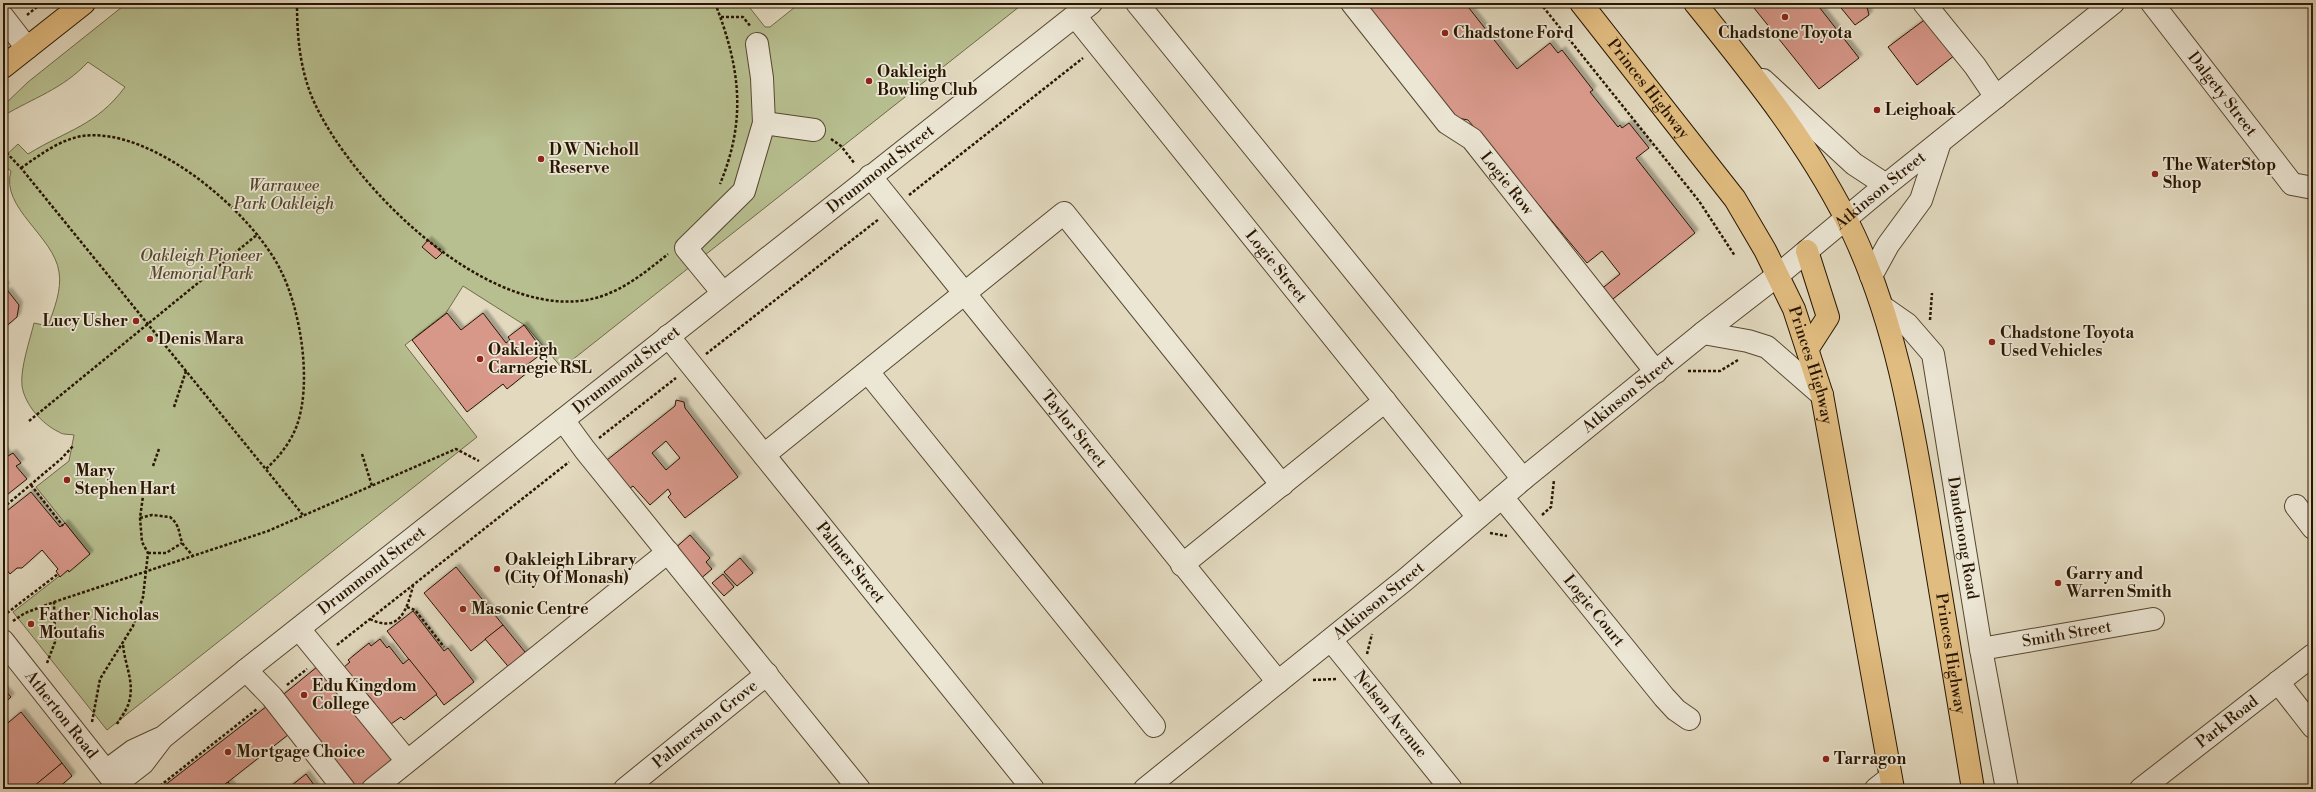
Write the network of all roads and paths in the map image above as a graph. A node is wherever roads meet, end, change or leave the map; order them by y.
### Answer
1 (84, 3) edge
2 (297, 3) edge
3 (715, 3) edge
4 (1137, 3) edge
5 (1352, 3) edge
6 (1540, 3) edge
7 (1582, 3) edge
8 (1695, 3) edge
9 (1924, 3) edge
10 (2114, 3) edge
11 (2152, 3) edge
12 (1083, 9) edge
13 (3, 17) edge
14 (721, 17) junction
15 (757, 44) joint
16 (1099, 46) junction
17 (28, 48) junction
18 (1738, 56) junction
19 (4, 67) edge
20 (1996, 97) junction
21 (764, 123) junction
22 (814, 130) joint
23 (1940, 142) junction
24 (3, 149) edge
25 (21, 168) junction
26 (868, 178) junction
27 (1886, 185) junction
28 (2303, 186) edge
29 (719, 188) dead end
30 (895, 206) junction
31 (1846, 218) junction
32 (258, 234) junction
33 (671, 251) dead end
34 (1807, 251) junction
35 (1735, 256) dead end
36 (1778, 275) junction
37 (1871, 276) junction
38 (723, 292) junction
39 (966, 293) junction
40 (1884, 308) junction
41 (148, 324) junction
42 (1703, 333) junction
43 (668, 336) junction
44 (1808, 348) junction
45 (692, 366) junction
46 (186, 371) junction
47 (1720, 371) dead end
48 (868, 372) junction
49 (1656, 372) junction
50 (1682, 376) dead end
51 (1822, 395) junction
52 (1385, 401) junction
53 (174, 406) dead end
54 (563, 420) junction
55 (29, 421) dead end
56 (74, 445) dead end
57 (159, 449) dead end
58 (584, 450) junction
59 (362, 454) dead end
60 (764, 455) junction
61 (153, 466) dead end
62 (266, 469) junction
63 (496, 472) junction
64 (1560, 474) dead end
65 (1523, 479) junction
66 (31, 485) junction
67 (1282, 485) junction
68 (372, 486) junction
69 (143, 496) dead end
70 (1502, 497) junction
71 (2296, 506) dead end
72 (1551, 507) dead end
73 (3, 508) edge
74 (303, 515) junction
75 (1478, 517) junction
76 (140, 518) junction
77 (63, 526) dead end
78 (2313, 528) edge
79 (182, 543) junction
80 (668, 552) junction
81 (148, 553) junction
82 (193, 557) junction
83 (1182, 565) junction
84 (147, 572) junction
85 (58, 574) dead end
86 (413, 585) junction
87 (54, 602) junction
88 (407, 607) junction
89 (7, 613) dead end
90 (370, 619) junction
91 (2153, 619) dead end
92 (13, 621) dead end
93 (299, 629) junction
94 (1331, 640) junction
95 (3, 641) edge
96 (123, 643) junction
97 (444, 647) dead end
98 (1981, 649) junction
99 (323, 656) junction
100 (2313, 656) edge
101 (47, 663) dead end
102 (246, 670) junction
103 (767, 674) junction
104 (1278, 682) junction
105 (2278, 682) junction
106 (272, 697) junction
107 (1689, 720) dead end
108 (92, 722) dead end
109 (117, 724) dead end
110 (1154, 726) dead end
111 (2313, 727) edge
112 (407, 761) junction
113 (114, 781) edge
114 (1886, 785) edge
115 (156, 789) edge
116 (344, 789) edge
117 (373, 789) edge
118 (625, 789) edge
119 (859, 789) edge
120 (1033, 789) edge
121 (1145, 789) edge
122 (1450, 789) edge
123 (1973, 789) edge
124 (2007, 789) edge
125 (2141, 789) edge

1 - 17 highway
2 - 33 path
3 - 14 path
4 - 65 street
5 - 49 street, Logie Row
6 - 35 path
7 - 36 highway, Princes Highway
8 - 18 highway, Princes Highway
9 - 20 street
10 - 20 street, Atkinson Street
11 - 28 street, Dalgety Street
12 - 16 street, Logie Street
12 - 26 street, Drummond Street
13 - 17 street
14 - 15 path
14 - 29 path
15 - 21 street
16 - 30 path
16 - 52 street, Logie Street
17 - 19 highway
18 - 27 street
18 - 31 highway, Princes Highway
20 - 23 street, Atkinson Street
21 - 22 street
21 - 38 street
22 - 26 path
23 - 27 street, Atkinson Street
23 - 37 street
24 - 25 path
25 - 32 path
25 - 41 path
26 - 30 street, Taylor Street
26 - 38 street, Drummond Street
27 - 31 street, Atkinson Street
30 - 39 street, Taylor Street
30 - 45 path
31 - 34 street, Atkinson Street
31 - 37 highway, Princes Highway
32 - 41 path
32 - 62 path
34 - 36 street, Atkinson Street
34 - 44 highway
36 - 42 street, Atkinson Street
36 - 44 highway, Princes Highway
37 - 40 highway, Princes Highway
38 - 43 street, Drummond Street
39 - 48 street
39 - 67 street
39 - 83 street, Taylor Street
40 - 98 street, Dandenong Road
40 - 123 highway, Princes Highway
41 - 46 path
41 - 55 path
42 - 49 street, Atkinson Street
42 - 51 street
43 - 45 street, Palmer Street
43 - 54 street, Drummond Street
44 - 51 highway, Princes Highway
45 - 58 path
45 - 60 street, Palmer Street
46 - 53 path
46 - 62 path
47 - 50 path
48 - 60 street
48 - 110 street
49 - 65 street, Atkinson Street
51 - 114 highway, Princes Highway
52 - 67 street
52 - 75 street, Logie Street
54 - 58 street
54 - 63 street, Drummond Street
56 - 66 path
57 - 61 path
58 - 80 street
58 - 86 path
59 - 68 path
60 - 120 street, Palmer Street
62 - 74 path
63 - 68 path
63 - 93 street, Drummond Street
64 - 72 path
65 - 70 street, Atkinson Street
66 - 73 path
66 - 77 path
67 - 83 street
68 - 74 path
69 - 76 path
70 - 75 street, Atkinson Street
70 - 107 street, Logie Court
71 - 78 street
74 - 82 path
75 - 94 street, Atkinson Street
76 - 79 path
76 - 81 path
79 - 81 path
79 - 82 path
80 - 103 street
80 - 112 street
81 - 84 path
82 - 84 path
83 - 104 street, Taylor Street
84 - 87 path
84 - 96 path
85 - 89 path
86 - 88 path
86 - 90 path
87 - 92 path
87 - 101 path
88 - 90 path
88 - 97 path
90 - 99 path
91 - 98 street, Smith Street
93 - 99 street
93 - 102 street, Drummond Street
94 - 104 street, Atkinson Street
94 - 122 street, Nelson Avenue
95 - 113 street, Atherton Road
96 - 108 path
96 - 109 path
98 - 124 street, Dandenong Road
99 - 106 path
99 - 112 street
100 - 105 street, Park Road
102 - 106 street
102 - 113 street, Drummond Street
103 - 118 street, Palmerston Grove
103 - 119 street
104 - 121 street, Atkinson Street
105 - 111 street
105 - 125 street, Park Road
106 - 115 path
106 - 116 street
112 - 117 street

